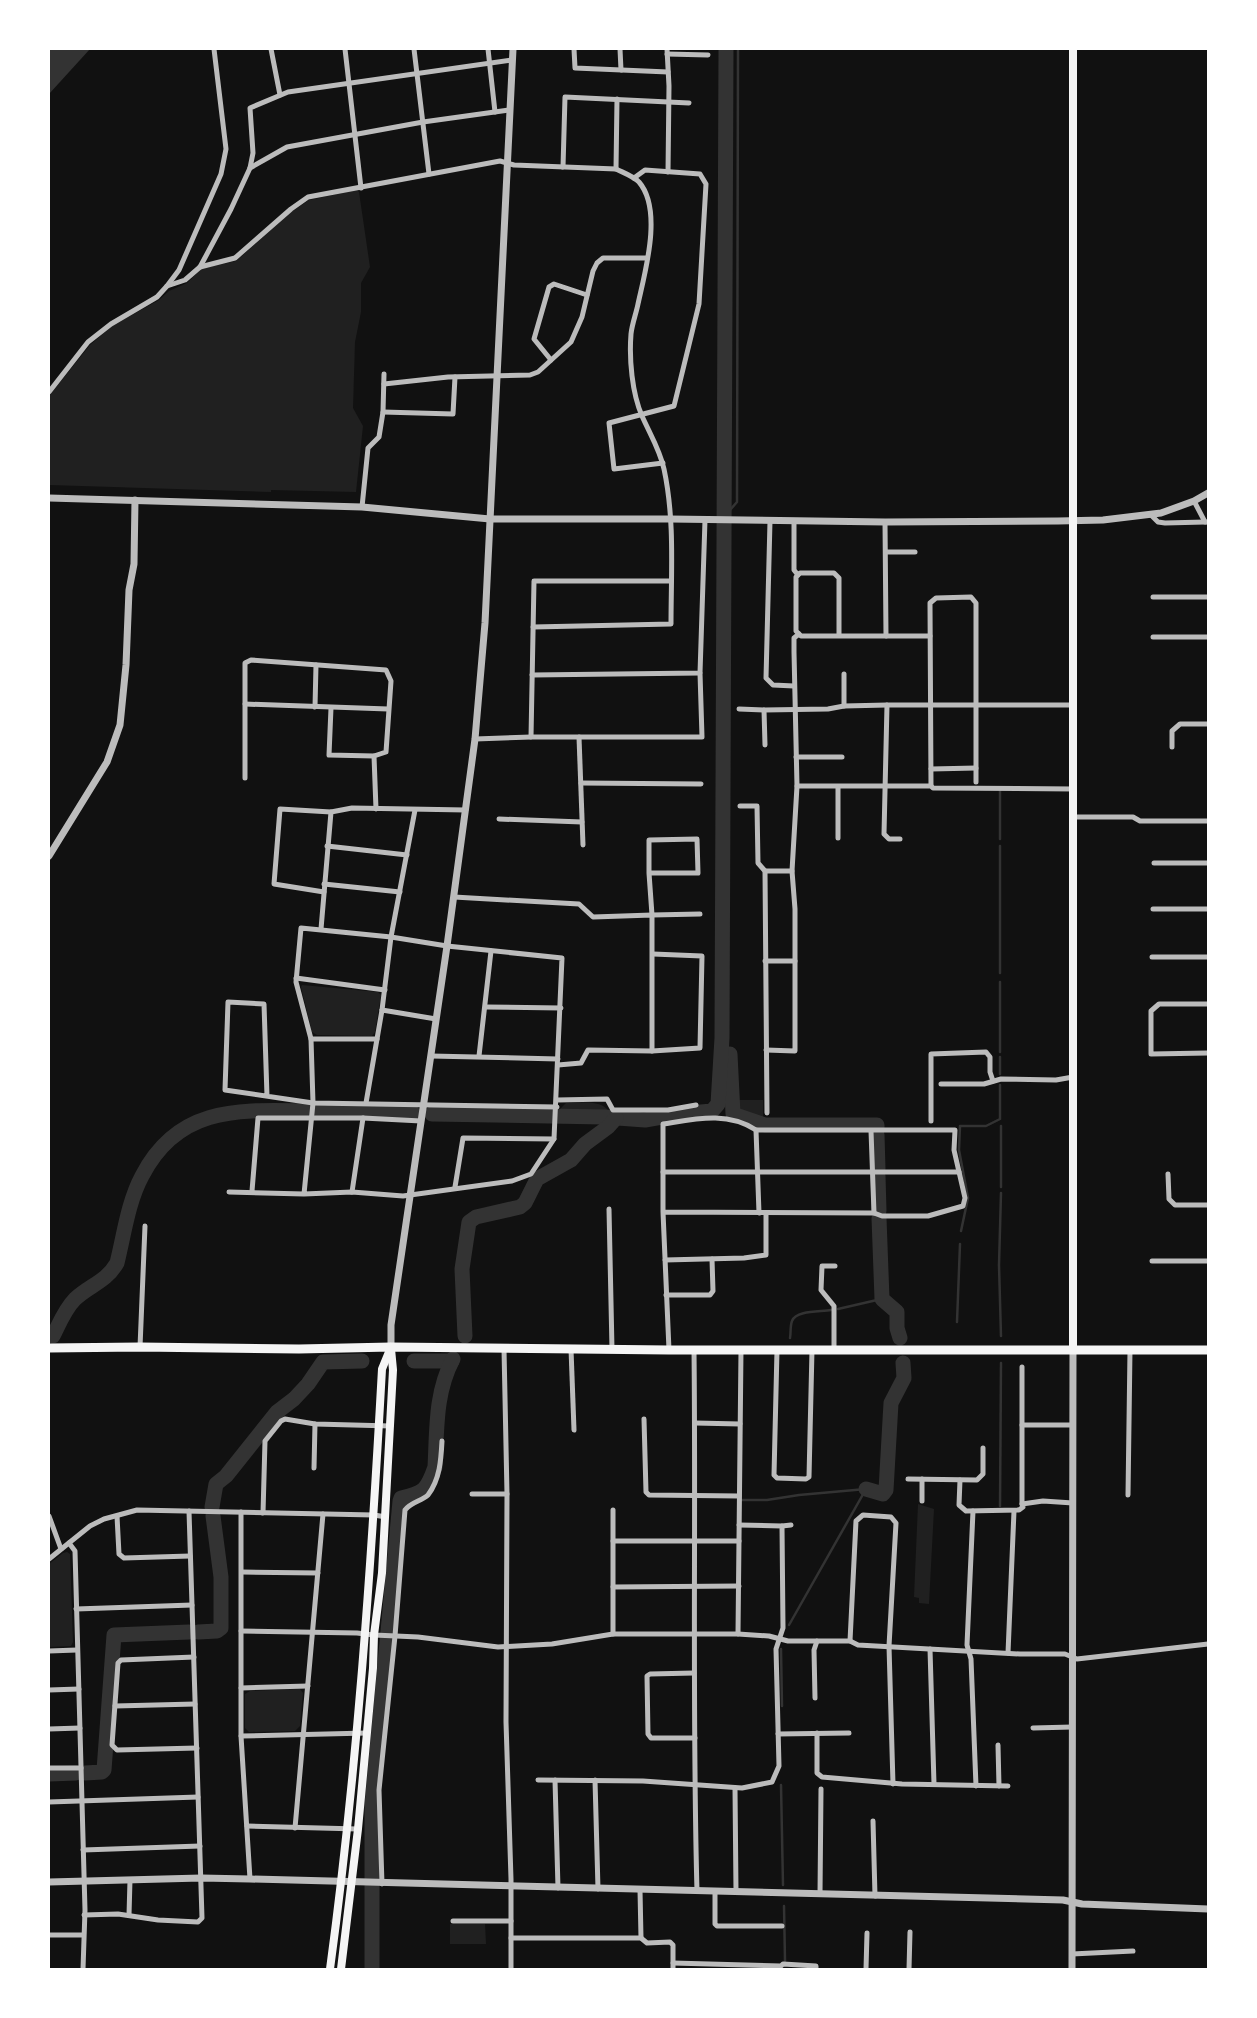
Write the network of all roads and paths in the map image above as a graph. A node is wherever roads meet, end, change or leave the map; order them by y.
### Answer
1 (214, 49) edge
2 (271, 49) edge
3 (345, 49) edge
4 (414, 49) edge
5 (488, 49) edge
6 (513, 49) edge
7 (574, 49) edge
8 (620, 49) edge
9 (1073, 49) edge
10 (667, 51) edge
11 (708, 54) dead end
12 (512, 60) junction
13 (490, 63) junction
14 (621, 70) junction
15 (668, 72) junction
16 (417, 73) junction
17 (349, 83) junction
18 (280, 95) junction
19 (617, 99) junction
20 (669, 102) junction
21 (689, 104) dead end
22 (509, 110) junction
23 (495, 112) junction
24 (423, 122) junction
25 (355, 135) junction
26 (508, 163) junction
27 (563, 167) junction
28 (250, 168) junction
29 (616, 169) junction
30 (668, 172) junction
31 (429, 174) junction
32 (634, 178) junction
33 (361, 188) junction
34 (647, 258) junction
35 (200, 267) junction
36 (167, 286) junction
37 (587, 294) junction
38 (551, 360) junction
39 (384, 374) dead end
40 (497, 376) junction
41 (455, 377) junction
42 (384, 384) junction
43 (49, 392) edge
44 (383, 412) junction
45 (641, 415) junction
46 (663, 463) junction
47 (1208, 493) edge
48 (49, 498) edge
49 (135, 500) junction
50 (1194, 501) junction
51 (362, 506) junction
52 (1150, 514) junction
53 (490, 519) junction
54 (670, 519) junction
55 (705, 520) junction
56 (770, 521) junction
57 (794, 521) junction
58 (1073, 521) junction
59 (885, 522) junction
60 (1207, 522) edge
61 (886, 552) junction
62 (916, 552) dead end
63 (798, 574) junction
64 (671, 581) junction
65 (1153, 597) dead end
66 (1208, 597) edge
67 (533, 627) junction
68 (799, 634) junction
69 (839, 636) junction
70 (886, 636) junction
71 (930, 636) junction
72 (1153, 637) dead end
73 (1208, 637) edge
74 (316, 665) junction
75 (700, 673) junction
76 (844, 674) dead end
77 (532, 675) junction
78 (794, 686) junction
79 (244, 704) junction
80 (886, 705) junction
81 (931, 705) junction
82 (976, 705) junction
83 (1073, 705) junction
84 (844, 706) junction
85 (315, 707) junction
86 (331, 708) junction
87 (388, 709) junction
88 (739, 709) dead end
89 (796, 709) junction
90 (764, 710) junction
91 (1208, 724) edge
92 (531, 737) junction
93 (579, 737) junction
94 (476, 739) junction
95 (765, 745) dead end
96 (1172, 747) dead end
97 (374, 756) junction
98 (796, 757) junction
99 (842, 757) dead end
100 (976, 768) junction
101 (931, 769) junction
102 (245, 778) dead end
103 (976, 782) dead end
104 (581, 783) junction
105 (701, 784) dead end
106 (796, 786) junction
107 (838, 786) junction
108 (886, 786) junction
109 (931, 786) junction
110 (1074, 789) junction
111 (740, 806) dead end
112 (376, 809) junction
113 (415, 810) junction
114 (466, 810) junction
115 (331, 812) junction
116 (1073, 816) junction
117 (499, 819) dead end
118 (1208, 821) edge
119 (582, 822) junction
120 (838, 838) dead end
121 (900, 839) dead end
122 (583, 845) dead end
123 (327, 846) junction
124 (49, 856) edge
125 (406, 856) junction
126 (1154, 863) dead end
127 (1208, 863) edge
128 (765, 871) junction
129 (792, 871) junction
130 (649, 873) junction
131 (324, 884) junction
132 (324, 892) junction
133 (400, 892) junction
134 (454, 897) junction
135 (1153, 909) dead end
136 (1208, 909) edge
137 (700, 914) dead end
138 (652, 915) junction
139 (321, 929) junction
140 (391, 937) junction
141 (447, 946) junction
142 (491, 951) junction
143 (653, 954) junction
144 (1152, 956) dead end
145 (1208, 957) edge
146 (766, 961) junction
147 (795, 961) junction
148 (296, 978) junction
149 (384, 990) junction
150 (1208, 1004) edge
151 (486, 1007) junction
152 (561, 1008) junction
153 (382, 1010) junction
154 (436, 1019) junction
155 (311, 1039) junction
156 (377, 1039) junction
157 (652, 1050) junction
158 (766, 1050) junction
159 (1208, 1053) edge
160 (431, 1056) junction
161 (479, 1056) junction
162 (558, 1062) junction
163 (1073, 1077) junction
164 (993, 1081) junction
165 (941, 1084) dead end
166 (267, 1096) junction
167 (557, 1100) junction
168 (366, 1103) junction
169 (424, 1104) junction
170 (313, 1105) junction
171 (696, 1105) dead end
172 (557, 1110) junction
173 (768, 1113) dead end
174 (313, 1117) junction
175 (363, 1118) junction
176 (931, 1120) dead end
177 (421, 1121) junction
178 (756, 1130) junction
179 (871, 1131) junction
180 (554, 1139) junction
181 (663, 1172) junction
182 (758, 1172) junction
183 (872, 1172) junction
184 (959, 1172) junction
185 (1168, 1174) dead end
186 (455, 1187) junction
187 (252, 1191) junction
188 (229, 1192) dead end
189 (352, 1192) junction
190 (304, 1194) junction
191 (411, 1194) junction
192 (1208, 1205) edge
193 (609, 1209) dead end
194 (663, 1212) junction
195 (759, 1213) junction
196 (766, 1213) junction
197 (874, 1213) junction
198 (145, 1226) dead end
199 (712, 1259) junction
200 (665, 1260) junction
201 (1152, 1261) dead end
202 (1208, 1261) edge
203 (835, 1266) dead end
204 (666, 1296) junction
205 (140, 1347) junction
206 (391, 1347) junction
207 (49, 1348) edge
208 (504, 1349) junction
209 (571, 1349) junction
210 (1073, 1349) junction
211 (1130, 1349) junction
212 (612, 1350) junction
213 (669, 1350) junction
214 (694, 1350) junction
215 (741, 1350) junction
216 (777, 1350) junction
217 (812, 1350) junction
218 (834, 1350) junction
219 (1208, 1350) edge
220 (1022, 1367) dead end
221 (644, 1419) dead end
222 (694, 1423) junction
223 (314, 1424) junction
224 (740, 1424) junction
225 (1022, 1425) junction
226 (1073, 1425) junction
227 (379, 1426) junction
228 (391, 1426) junction
229 (574, 1430) dead end
230 (442, 1441) dead end
231 (983, 1448) dead end
232 (314, 1468) dead end
233 (908, 1479) dead end
234 (922, 1479) junction
235 (960, 1480) junction
236 (472, 1494) dead end
237 (507, 1494) junction
238 (695, 1494) junction
239 (1128, 1495) dead end
240 (739, 1496) junction
241 (922, 1501) dead end
242 (1073, 1503) junction
243 (1022, 1504) junction
244 (613, 1510) dead end
245 (1014, 1510) junction
246 (189, 1511) junction
247 (973, 1511) junction
248 (241, 1512) junction
249 (263, 1513) junction
250 (322, 1514) junction
251 (374, 1515) junction
252 (49, 1516) edge
253 (117, 1516) junction
254 (386, 1517) junction
255 (739, 1525) junction
256 (791, 1525) dead end
257 (782, 1526) junction
258 (613, 1541) junction
259 (694, 1541) junction
260 (738, 1541) junction
261 (69, 1543) junction
262 (61, 1549) junction
263 (190, 1556) junction
264 (49, 1559) edge
265 (242, 1572) junction
266 (318, 1574) junction
267 (695, 1586) junction
268 (739, 1586) junction
269 (613, 1587) junction
270 (192, 1606) junction
271 (76, 1609) junction
272 (241, 1631) junction
273 (313, 1632) junction
274 (613, 1634) junction
275 (694, 1634) junction
276 (738, 1634) junction
277 (375, 1635) junction
278 (393, 1636) junction
279 (779, 1638) junction
280 (817, 1641) junction
281 (850, 1641) junction
282 (1208, 1644) edge
283 (889, 1646) junction
284 (506, 1647) junction
285 (930, 1649) junction
286 (77, 1650) junction
287 (49, 1651) edge
288 (969, 1651) junction
289 (1008, 1653) junction
290 (194, 1657) junction
291 (1073, 1657) junction
292 (694, 1673) junction
293 (308, 1686) junction
294 (241, 1688) junction
295 (78, 1689) junction
296 (49, 1690) edge
297 (816, 1698) dead end
298 (195, 1704) junction
299 (115, 1706) junction
300 (1072, 1727) junction
301 (80, 1728) junction
302 (1033, 1728) dead end
303 (49, 1729) edge
304 (367, 1732) junction
305 (356, 1733) junction
306 (817, 1733) junction
307 (849, 1733) dead end
308 (304, 1734) junction
309 (778, 1734) junction
310 (241, 1736) junction
311 (695, 1738) junction
312 (998, 1745) dead end
313 (197, 1748) junction
314 (49, 1768) edge
315 (81, 1768) junction
316 (538, 1780) dead end
317 (555, 1780) junction
318 (595, 1780) junction
319 (696, 1784) junction
320 (893, 1784) junction
321 (934, 1784) junction
322 (976, 1786) junction
323 (1000, 1786) junction
324 (1008, 1786) dead end
325 (735, 1788) junction
326 (821, 1789) dead end
327 (198, 1797) junction
328 (82, 1800) junction
329 (49, 1802) edge
330 (873, 1821) dead end
331 (247, 1826) junction
332 (295, 1828) junction
333 (347, 1829) junction
334 (358, 1829) junction
335 (200, 1846) junction
336 (83, 1850) junction
337 (201, 1878) junction
338 (250, 1879) junction
339 (130, 1880) junction
340 (84, 1881) junction
341 (49, 1882) edge
342 (342, 1882) junction
343 (352, 1882) junction
344 (376, 1883) junction
345 (511, 1887) junction
346 (558, 1888) junction
347 (598, 1889) junction
348 (640, 1890) junction
349 (696, 1891) junction
350 (715, 1892) junction
351 (736, 1892) junction
352 (820, 1894) junction
353 (875, 1896) junction
354 (1072, 1902) junction
355 (1208, 1909) edge
356 (84, 1915) junction
357 (129, 1915) junction
358 (453, 1921) dead end
359 (511, 1921) junction
360 (782, 1926) dead end
361 (910, 1932) dead end
362 (867, 1933) dead end
363 (83, 1935) junction
364 (49, 1936) edge
365 (511, 1938) junction
366 (641, 1938) junction
367 (1133, 1951) dead end
368 (1072, 1954) junction
369 (673, 1963) junction
370 (726, 1967) edge
371 (781, 1967) edge
372 (83, 1969) edge
373 (330, 1969) edge
374 (342, 1969) edge
375 (511, 1969) edge
376 (673, 1969) edge
377 (816, 1969) edge
378 (866, 1969) edge
379 (909, 1969) edge
380 (1072, 1969) edge

1 - 36 street
2 - 18 street
3 - 17 street
4 - 16 street
5 - 13 street
6 - 12 street
7 - 14 street
8 - 14 street
9 - 58 main road
10 - 11 street
10 - 15 street
12 - 13 street
12 - 22 street
13 - 16 street
13 - 23 street
14 - 15 street
15 - 20 street
16 - 17 street
16 - 24 street
17 - 18 street
17 - 25 street
18 - 28 street
19 - 20 street
19 - 27 street
19 - 29 street
20 - 21 street
20 - 30 street
22 - 23 street
22 - 26 street
23 - 24 street
24 - 25 street
24 - 31 street
25 - 28 street
25 - 33 street
26 - 27 street
26 - 31 street
26 - 40 street
27 - 29 street
28 - 35 street
29 - 32 street
30 - 32 street
30 - 45 street
31 - 33 street
32 - 34 street
33 - 35 street
34 - 37 street
34 - 45 street
35 - 36 street
36 - 43 street
37 - 38 street
37 - 38 street
38 - 40 street
39 - 42 street
40 - 41 street
40 - 53 street
41 - 42 street
41 - 44 street
42 - 44 street
44 - 51 street
45 - 46 street
45 - 46 street
46 - 54 street
47 - 50 street
48 - 49 street
49 - 51 street
49 - 124 street
50 - 52 street
50 - 60 street
51 - 53 street
52 - 58 street
52 - 60 street
53 - 54 street
53 - 94 street
54 - 55 street
54 - 64 street
55 - 56 street
55 - 75 street
56 - 57 street
56 - 78 street
57 - 59 street
57 - 63 street
58 - 59 street
58 - 83 main road
59 - 61 street
61 - 62 street
61 - 70 street
63 - 68 street
63 - 69 street
64 - 67 street
64 - 67 street
65 - 66 street
67 - 77 street
68 - 69 street
68 - 78 street
69 - 70 street
70 - 71 street
71 - 81 street
71 - 82 street
72 - 73 street
74 - 79 street
74 - 85 street
74 - 87 street
75 - 77 street
75 - 93 street
76 - 84 street
77 - 92 street
78 - 89 street
79 - 85 street
79 - 102 street
80 - 81 street
80 - 84 street
80 - 108 street
81 - 82 street
81 - 101 street
82 - 83 street
82 - 100 street
83 - 110 main road
84 - 89 street
85 - 86 street
86 - 87 street
86 - 97 street
87 - 97 street
88 - 90 street
89 - 90 street
89 - 98 street
90 - 95 street
91 - 96 street
92 - 93 street
92 - 94 street
93 - 104 street
94 - 114 street
97 - 112 street
98 - 99 street
98 - 106 street
100 - 101 street
100 - 103 street
101 - 109 street
104 - 105 street
104 - 119 street
106 - 107 street
106 - 129 street
107 - 108 street
107 - 120 street
108 - 109 street
108 - 121 street
109 - 110 street
110 - 116 main road
111 - 128 street
112 - 113 street
112 - 115 street
113 - 114 street
113 - 125 street
114 - 134 street
115 - 123 street
115 - 132 street
116 - 118 street
116 - 163 main road
117 - 119 street
119 - 122 street
123 - 125 street
123 - 131 street
125 - 133 street
126 - 127 street
128 - 129 street
128 - 146 street
129 - 147 street
130 - 130 street
130 - 138 street
131 - 132 street
131 - 133 street
132 - 139 street
133 - 140 street
134 - 138 street
134 - 141 street
135 - 136 street
137 - 138 street
138 - 143 street
139 - 140 street
139 - 148 street
140 - 141 street
140 - 149 street
141 - 142 street
141 - 154 street
142 - 151 street
142 - 152 street
143 - 157 street
143 - 157 street
144 - 145 street
146 - 147 street
146 - 158 street
147 - 158 street
148 - 149 street
148 - 155 street
149 - 153 street
150 - 159 street
151 - 152 street
151 - 161 street
152 - 162 street
153 - 154 street
153 - 156 street
154 - 160 street
155 - 156 street
155 - 170 street
156 - 168 street
157 - 162 street
158 - 173 street
160 - 161 street
160 - 169 street
161 - 162 street
162 - 167 street
163 - 164 street
163 - 210 main road
164 - 165 street
164 - 176 street
166 - 166 street
166 - 170 street
167 - 171 street
167 - 172 street
168 - 169 street
168 - 170 street
169 - 172 street
169 - 177 street
170 - 174 street
172 - 180 street
174 - 175 street
174 - 187 street
174 - 190 street
175 - 177 street
175 - 189 street
177 - 191 street
178 - 179 street
178 - 181 street
178 - 182 street
179 - 183 street
179 - 184 street
180 - 186 street
180 - 186 street
181 - 182 street
181 - 194 street
182 - 183 street
182 - 195 street
183 - 184 street
183 - 197 street
184 - 197 street
185 - 192 street
186 - 191 street
187 - 188 street
187 - 190 street
189 - 190 street
189 - 191 street
191 - 206 street
193 - 212 street
194 - 195 street
194 - 200 street
195 - 196 street
196 - 197 street
196 - 199 street
198 - 205 street
199 - 200 street
199 - 204 street
200 - 204 street
201 - 202 street
203 - 218 street
204 - 213 street
205 - 206 main road
205 - 207 main road
206 - 208 main road
206 - 227 main road
206 - 228 main road
208 - 209 main road
208 - 237 street
209 - 212 main road
209 - 229 street
210 - 211 main road
210 - 218 main road
210 - 226 street
211 - 219 main road
211 - 239 street
212 - 213 main road
213 - 214 main road
214 - 215 main road
214 - 222 street
215 - 216 main road
215 - 224 street
216 - 217 main road
216 - 217 street
217 - 218 main road
220 - 225 street
221 - 238 street
222 - 224 street
222 - 238 street
223 - 227 street
223 - 232 street
223 - 249 street
224 - 240 street
225 - 226 street
225 - 243 street
226 - 242 street
227 - 228 street
227 - 251 main road
228 - 254 main road
230 - 278 street
231 - 235 street
233 - 234 street
234 - 235 street
234 - 241 street
235 - 247 street
236 - 237 street
237 - 284 street
238 - 240 street
238 - 259 street
240 - 255 street
242 - 243 street
242 - 291 street
243 - 245 street
244 - 258 street
245 - 247 street
245 - 289 street
246 - 248 street
246 - 253 street
246 - 263 street
247 - 288 street
248 - 249 street
248 - 265 street
249 - 250 street
250 - 251 street
250 - 266 street
251 - 254 street
251 - 277 main road
252 - 262 street
253 - 261 street
253 - 263 street
254 - 277 main road
255 - 257 street
255 - 260 street
256 - 257 street
257 - 279 street
258 - 259 street
258 - 269 street
259 - 260 street
259 - 267 street
260 - 268 street
261 - 262 street
261 - 271 street
262 - 264 street
263 - 270 street
265 - 266 street
265 - 272 street
266 - 273 street
267 - 268 street
267 - 269 street
267 - 275 street
268 - 276 street
269 - 274 street
270 - 271 street
270 - 290 street
271 - 286 street
272 - 273 street
272 - 294 street
273 - 277 street
273 - 293 street
274 - 275 street
274 - 284 street
275 - 276 street
275 - 292 street
276 - 279 street
277 - 278 street
277 - 304 main road
277 - 305 main road
278 - 284 street
278 - 344 street
279 - 280 street
279 - 309 street
280 - 281 street
280 - 297 street
281 - 283 street
281 - 283 street
282 - 291 street
283 - 285 street
283 - 320 street
284 - 345 street
285 - 288 street
285 - 321 street
286 - 287 street
286 - 295 street
288 - 289 street
288 - 322 street
289 - 291 street
290 - 298 street
290 - 299 street
291 - 300 street
292 - 311 street
292 - 311 street
293 - 294 street
293 - 308 street
294 - 310 street
295 - 296 street
295 - 301 street
298 - 299 street
298 - 313 street
299 - 313 street
300 - 302 street
300 - 354 street
301 - 303 street
301 - 315 street
304 - 305 street
304 - 334 main road
305 - 308 street
305 - 333 main road
306 - 307 street
306 - 309 street
306 - 320 street
308 - 310 street
308 - 332 street
309 - 325 street
310 - 331 street
311 - 319 street
312 - 323 street
313 - 327 street
314 - 315 street
315 - 328 street
316 - 317 street
317 - 318 street
317 - 346 street
318 - 319 street
318 - 347 street
319 - 325 street
319 - 349 street
320 - 321 street
321 - 322 street
322 - 323 street
323 - 324 street
325 - 351 street
326 - 352 street
327 - 328 street
327 - 335 street
328 - 329 street
328 - 336 street
330 - 353 street
331 - 332 street
331 - 338 street
332 - 333 street
333 - 334 street
333 - 342 main road
334 - 343 main road
335 - 336 street
335 - 337 street
336 - 340 street
337 - 338 street
337 - 339 street
337 - 357 street
338 - 342 street
339 - 340 street
339 - 357 street
340 - 341 street
340 - 356 street
342 - 343 street
342 - 373 main road
343 - 344 street
343 - 374 main road
344 - 345 street
345 - 346 street
345 - 359 street
346 - 347 street
347 - 348 street
348 - 349 street
348 - 366 street
349 - 350 street
350 - 351 street
350 - 360 street
351 - 352 street
352 - 353 street
353 - 354 street
354 - 355 street
354 - 368 street
356 - 357 street
356 - 363 street
358 - 359 street
359 - 365 street
361 - 379 street
362 - 378 street
363 - 364 street
363 - 372 street
365 - 366 street
365 - 375 street
366 - 369 street
367 - 368 street
368 - 380 street
369 - 370 street
369 - 376 street
370 - 371 street
371 - 377 street

